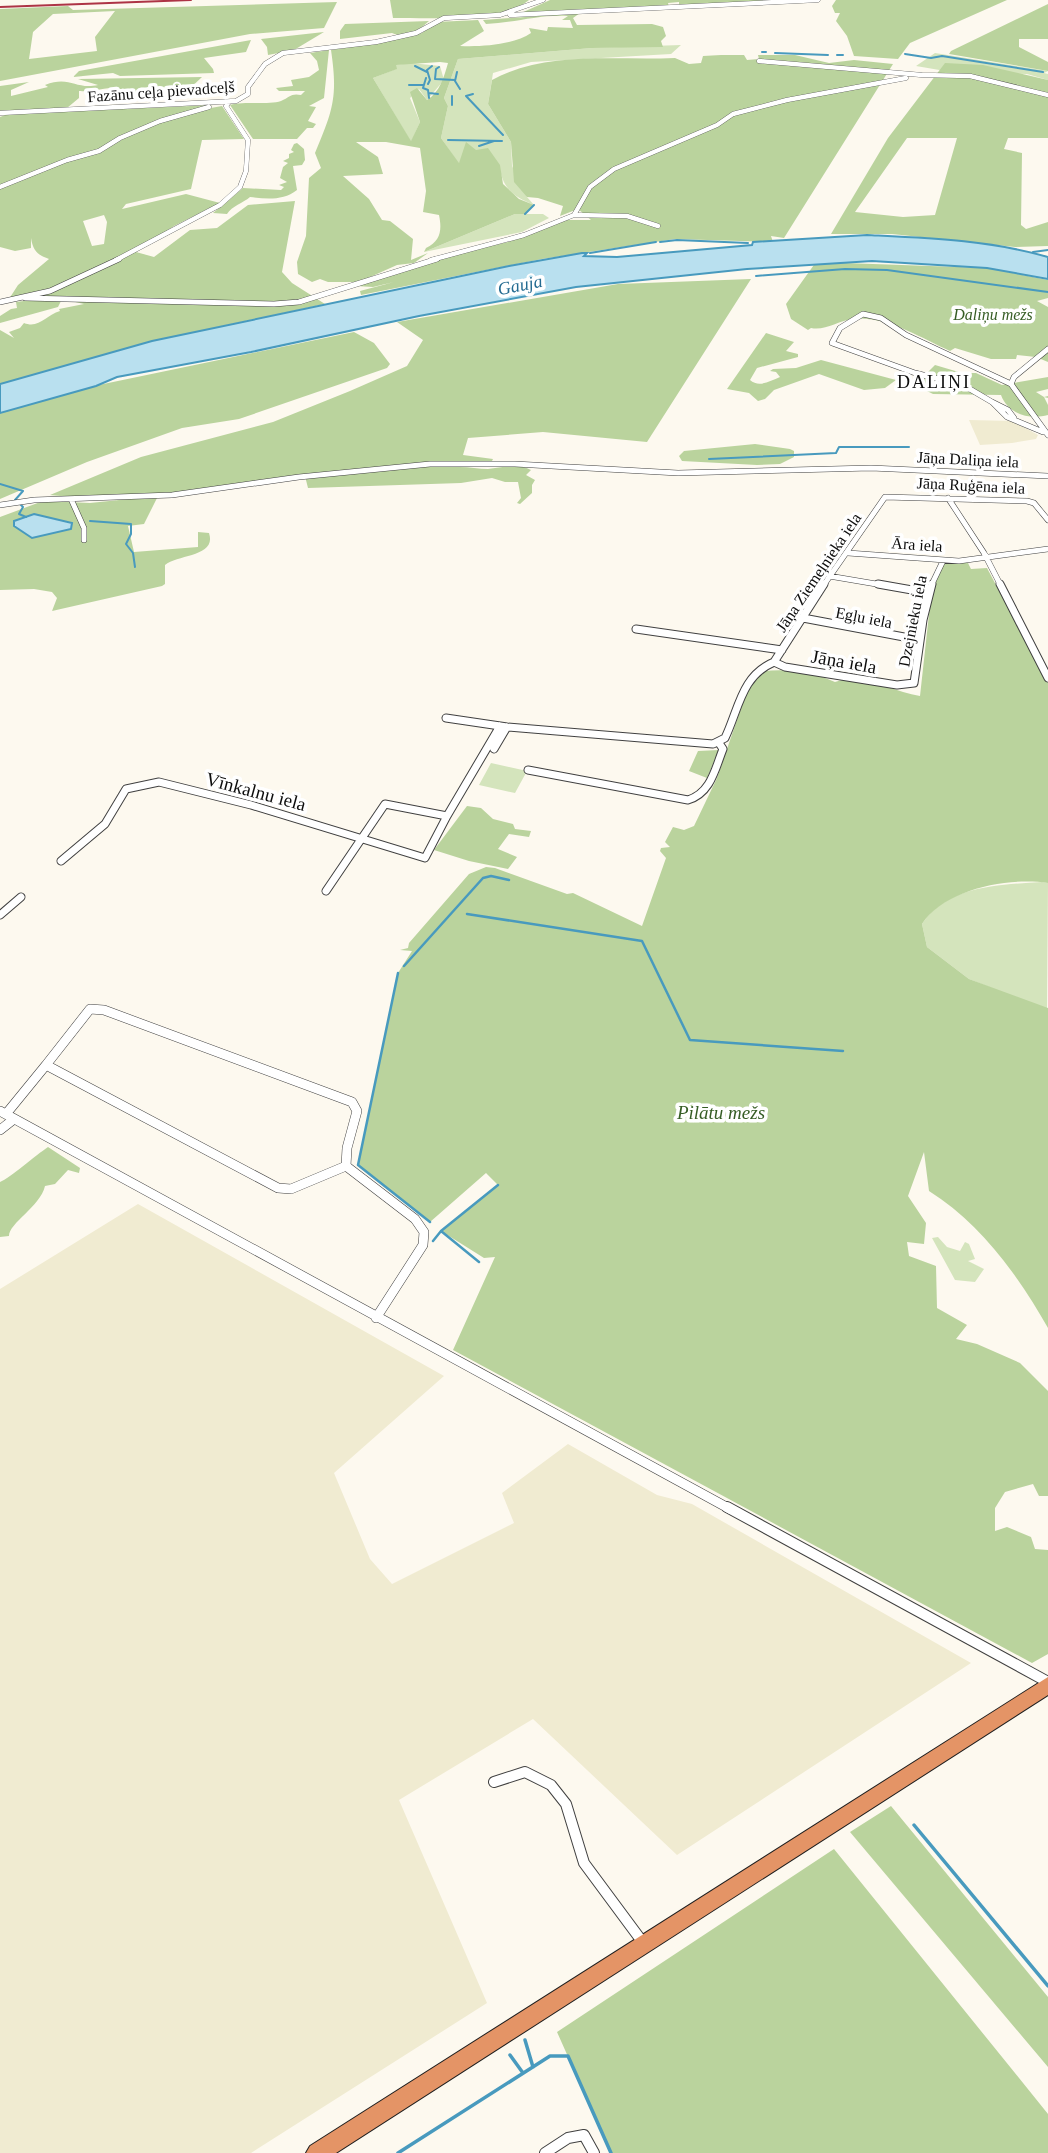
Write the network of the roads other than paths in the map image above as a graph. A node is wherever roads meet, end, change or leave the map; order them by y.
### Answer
1 (543, 0) edge
2 (818, 0) edge
3 (500, 16) junction
4 (759, 61) dead end
5 (906, 78) dead end
6 (1048, 95) edge
7 (229, 102) junction
8 (0, 113) edge
9 (0, 187) edge
10 (574, 212) junction
11 (658, 226) dead end
12 (25, 298) junction
13 (0, 302) edge
14 (1048, 349) edge
15 (1011, 384) junction
16 (1047, 434) edge
17 (1048, 476) edge
18 (885, 497) joint
19 (948, 498) junction
20 (71, 499) junction
21 (0, 505) edge
22 (1048, 520) edge
23 (84, 540) dead end
24 (1048, 549) edge
25 (848, 553) junction
26 (985, 557) junction
27 (943, 561) junction
28 (829, 576) junction
29 (929, 593) junction
30 (803, 618) junction
31 (636, 629) dead end
32 (920, 640) junction
33 (782, 650) junction
34 (774, 662) junction
35 (1048, 678) edge
36 (910, 685) joint
37 (446, 718) dead end
38 (504, 726) junction
39 (719, 743) junction
40 (494, 750) dead end
41 (528, 770) dead end
42 (447, 816) junction
43 (362, 837) junction
44 (61, 861) dead end
45 (326, 891) dead end
46 (21, 897) dead end
47 (0, 915) edge
48 (46, 1065) junction
49 (6, 1115) edge
50 (0, 1130) edge
51 (346, 1166) junction
52 (376, 1318) junction
53 (1048, 1684) edge
54 (494, 1782) dead end
55 (644, 1944) junction
56 (317, 2153) edge
57 (545, 2153) edge
58 (594, 2153) edge

1 - 3 street, Fazānu ceļa pievadceļš
2 - 3 street
3 - 7 street, Fazānu ceļa pievadceļš
4 - 6 street
5 - 10 street
7 - 8 street, Fazānu ceļa pievadceļš
7 - 9 street
7 - 12 street
10 - 11 street
10 - 12 street
12 - 13 street
14 - 15 street
15 - 16 street
15 - 16 street
17 - 20 street, Jāņa Daliņa iela
18 - 19 street, Jāņa Ruģēna iela
18 - 25 street, Jāņa Ziemeļnieka iela
19 - 22 street, Jāņa Ruģēna iela
19 - 26 street
20 - 21 street, Jāņa Daliņa iela
20 - 23 street
24 - 26 street, Āra iela
25 - 27 street, Āra iela
25 - 28 street, Jāņa Ziemeļnieka iela
26 - 27 street, Āra iela
26 - 35 street
27 - 29 street, Dzejnieku iela
28 - 29 street
28 - 30 street, Jāņa Ziemeļnieka iela
29 - 32 street, Dzejnieku iela
30 - 32 street, Egļu iela
30 - 33 street, Jāņa Ziemeļnieka iela
31 - 33 street
32 - 36 street, Dzejnieku iela
33 - 34 street, Jāņa Ziemeļnieka iela
34 - 36 street, Jāņa iela
34 - 39 street, Jāņa Ziemeļnieka iela
37 - 38 street
38 - 39 street
38 - 40 street
38 - 42 street
39 - 41 street, Jāņa Ziemeļnieka iela
42 - 43 street
42 - 43 street, Vīnkalnu iela
43 - 44 street, Vīnkalnu iela
43 - 45 street
46 - 47 street
48 - 49 street
48 - 51 street
48 - 51 street
49 - 50 street
49 - 52 street
51 - 52 street
52 - 53 street
53 - 55 highway
54 - 55 street
55 - 56 highway
57 - 58 street

